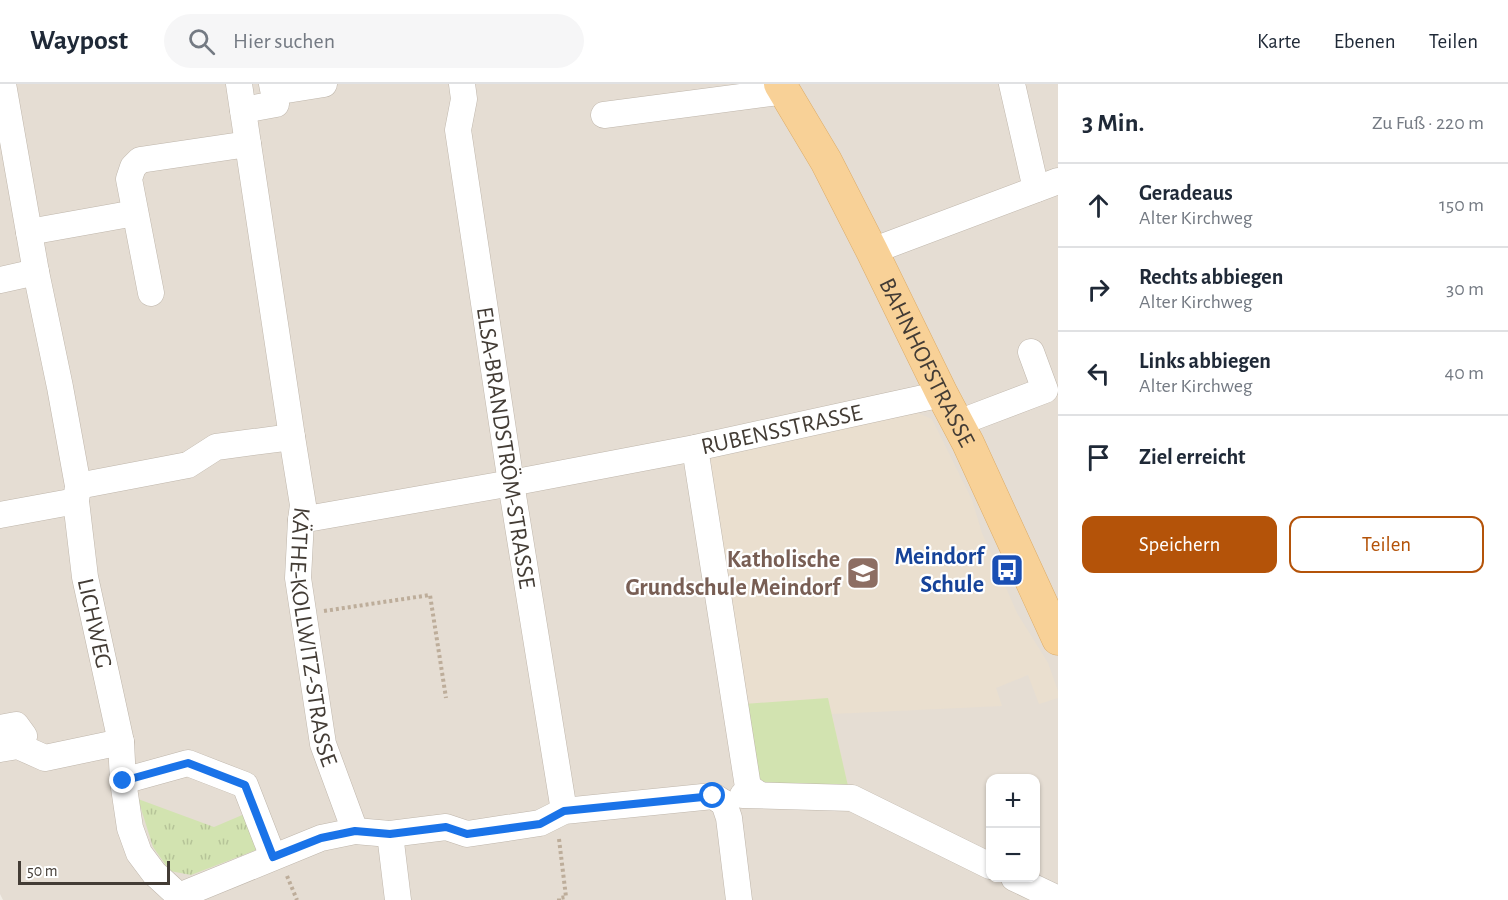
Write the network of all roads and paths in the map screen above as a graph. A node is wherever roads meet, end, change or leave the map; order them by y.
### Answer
1 (3, 84) edge
2 (238, 84) edge
3 (324, 84) edge
4 (462, 84) edge
5 (1012, 84) edge
6 (783, 87) edge
7 (273, 88) edge
8 (243, 110) junction
9 (604, 115) dead end
10 (6, 136) edge
11 (248, 144) junction
12 (1047, 185) edge
13 (135, 213) junction
14 (29, 232) junction
15 (872, 251) junction
16 (36, 272) junction
17 (0, 280) edge
18 (151, 293) dead end
19 (1031, 352) dead end
20 (942, 394) junction
21 (958, 423) junction
22 (292, 437) junction
23 (695, 448) junction
24 (511, 483) junction
25 (77, 493) junction
26 (0, 515) edge
27 (301, 520) junction
28 (304, 614) junction
29 (1058, 639) edge
30 (446, 698) dead end
31 (0, 728) edge
32 (121, 742) junction
33 (9, 748) edge
34 (123, 781) junction
35 (760, 795) junction
36 (724, 803) junction
37 (560, 813) junction
38 (355, 831) junction
39 (390, 834) junction
40 (273, 857) junction
41 (986, 864) edge
42 (1022, 882) edge
43 (180, 898) edge
44 (1058, 899) edge
45 (398, 900) edge
46 (559, 900) edge
47 (739, 900) edge

1 - 10 street, LICHWEG
2 - 8 street, KÄTHE-KOLLWITZ-STRASSE
3 - 7 street
4 - 24 street, ELSA-BRANDSTRÖM-STRASSE
5 - 12 street
6 - 9 street, BAHNHOFSTRASSE
6 - 15 main road, BAHNHOFSTRASSE
7 - 8 street
8 - 11 street, KÄTHE-KOLLWITZ-STRASSE
10 - 14 street, LICHWEG
11 - 13 street
11 - 22 street, KÄTHE-KOLLWITZ-STRASSE
12 - 15 street
13 - 14 street
13 - 18 street
14 - 16 street, LICHWEG
15 - 20 main road, BAHNHOFSTRASSE
16 - 17 street
16 - 25 street, LICHWEG
19 - 21 street
20 - 21 main road, BAHNHOFSTRASSE
20 - 23 street, RUBENSSTRASSE
21 - 29 main road, BAHNHOFSTRASSE
22 - 25 street
22 - 27 street, KÄTHE-KOLLWITZ-STRASSE
23 - 24 street, RUBENSSTRASSE
23 - 35 street
24 - 27 street, RUBENSSTRASSE
24 - 37 street, ELSA-BRANDSTRÖM-STRASSE
25 - 26 street
25 - 32 street, LICHWEG
27 - 28 street, KÄTHE-KOLLWITZ-STRASSE
28 - 30 path
28 - 38 street, KÄTHE-KOLLWITZ-STRASSE
31 - 33 street
32 - 33 street
32 - 34 street, LICHWEG
34 - 40 street
34 - 43 street, LICHWEG
35 - 36 street
35 - 41 street
36 - 37 street
36 - 47 street
37 - 39 street
37 - 46 path
38 - 39 street
38 - 40 street
39 - 45 street
40 - 43 street
42 - 44 street

